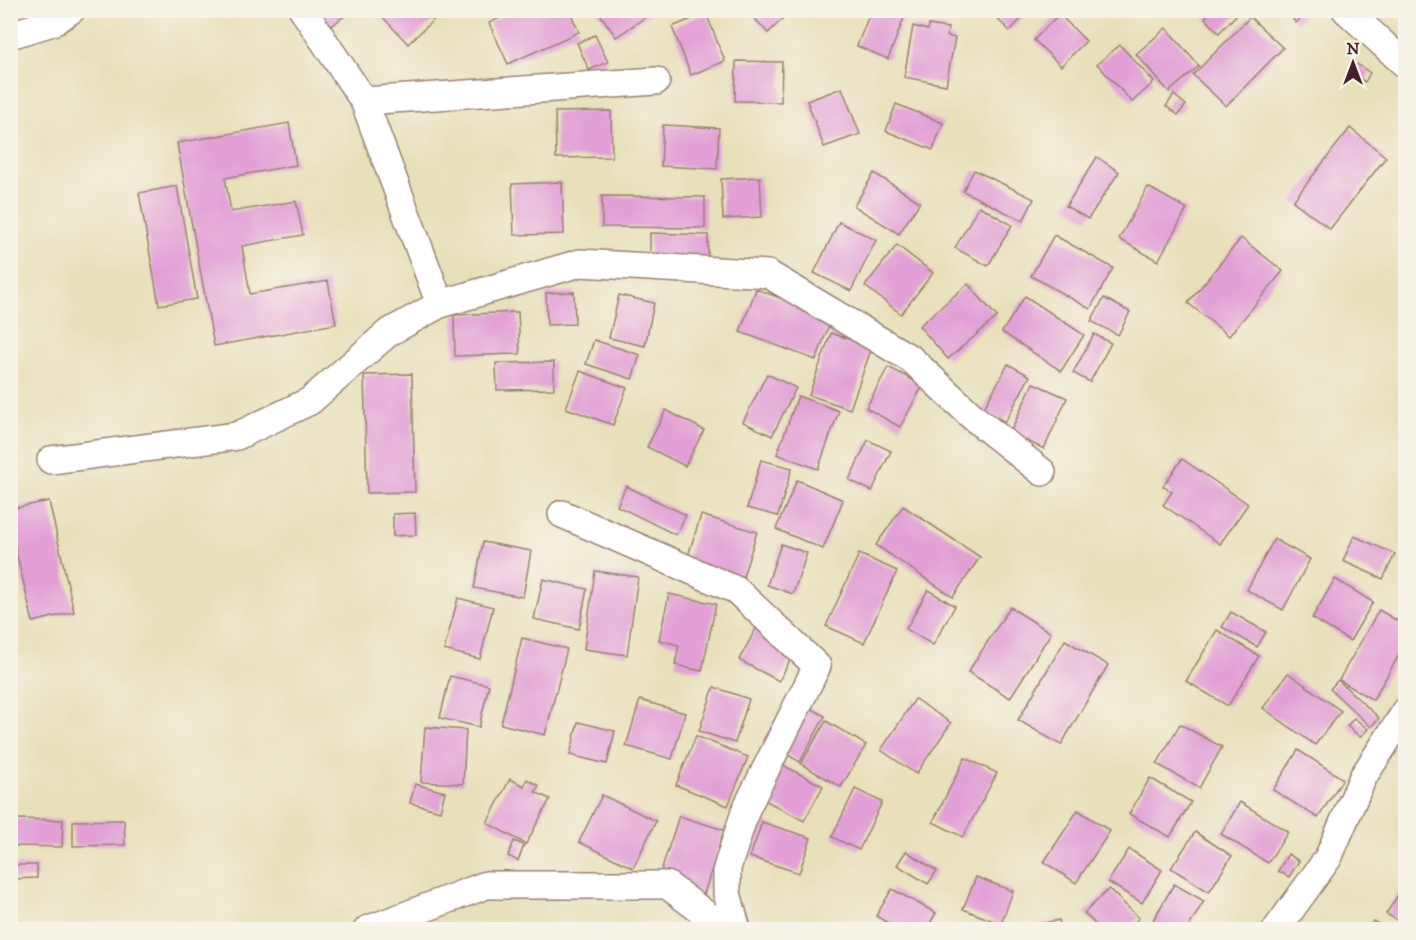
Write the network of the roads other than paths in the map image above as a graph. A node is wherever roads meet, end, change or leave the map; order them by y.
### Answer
1 (71, 10) edge
2 (303, 10) edge
3 (1346, 10) edge
4 (10, 35) edge
5 (1406, 65) edge
6 (656, 81) dead end
7 (364, 102) junction
8 (440, 304) junction
9 (51, 460) dead end
10 (1042, 472) dead end
11 (562, 514) dead end
12 (1406, 711) edge
13 (366, 930) edge
14 (727, 930) edge
15 (737, 930) edge
16 (1276, 930) edge

1 - 4 street
2 - 7 street
3 - 5 street
6 - 7 street
7 - 8 street
8 - 9 street
8 - 10 street
11 - 15 street
12 - 16 street
13 - 14 street

